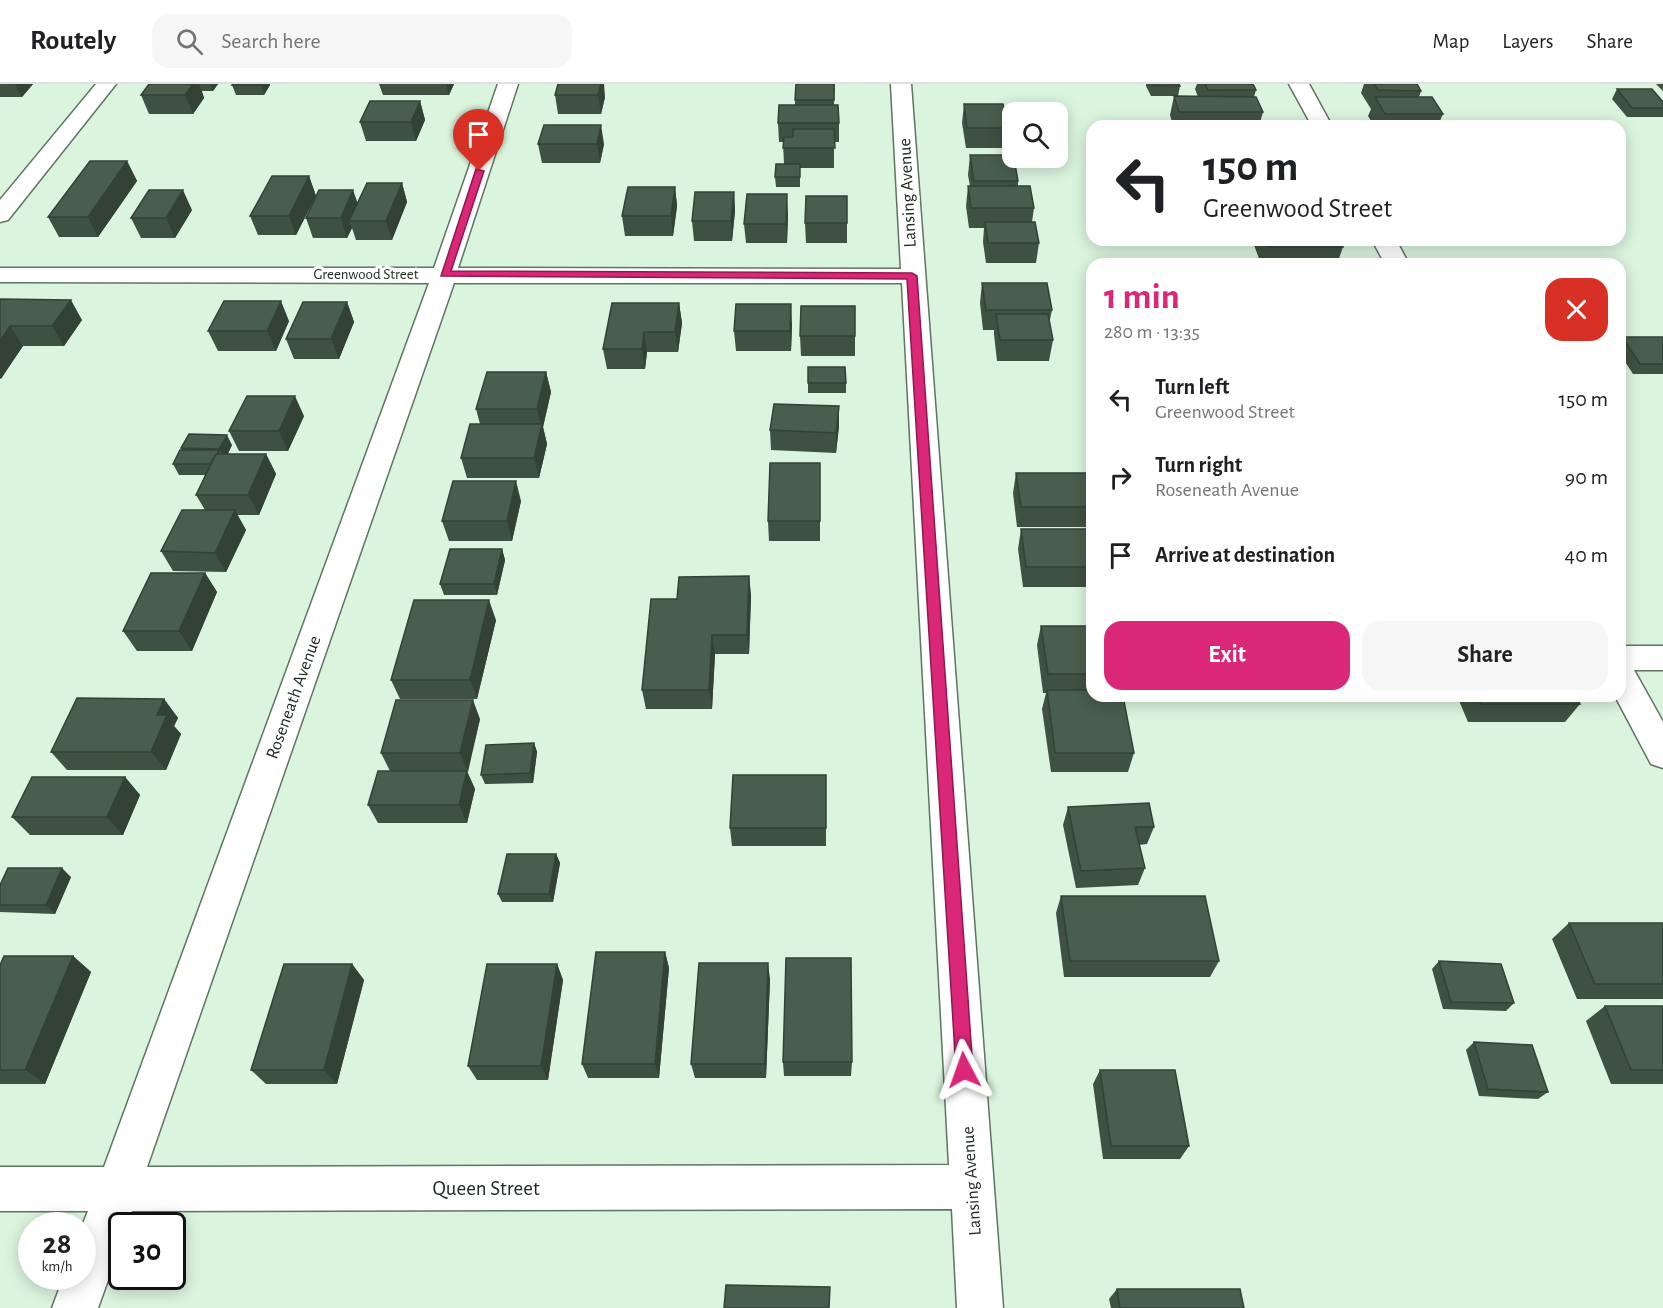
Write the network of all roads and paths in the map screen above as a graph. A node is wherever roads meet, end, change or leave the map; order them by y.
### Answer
1 (106, 84) edge
2 (508, 84) edge
3 (901, 84) edge
4 (1299, 84) edge
5 (1319, 120) edge
6 (0, 215) edge
7 (445, 274) junction
8 (0, 275) edge
9 (912, 276) junction
10 (1626, 658) edge
11 (1663, 658) edge
12 (1626, 685) edge
13 (1663, 754) edge
14 (972, 1187) junction
15 (0, 1189) edge
16 (117, 1191) junction
17 (75, 1308) edge
18 (980, 1308) edge

1 - 6 street
2 - 7 street, Roseneath Avenue
3 - 9 street, Lansing Avenue
4 - 5 street
7 - 8 street, Greenwood Street
7 - 9 street, Greenwood Street
7 - 16 street, Roseneath Avenue
9 - 14 street, Lansing Avenue
10 - 11 street
12 - 13 street
14 - 16 street, Queen Street
14 - 18 street, Lansing Avenue
15 - 16 street, Queen Street
16 - 17 street, Roseneath Avenue

